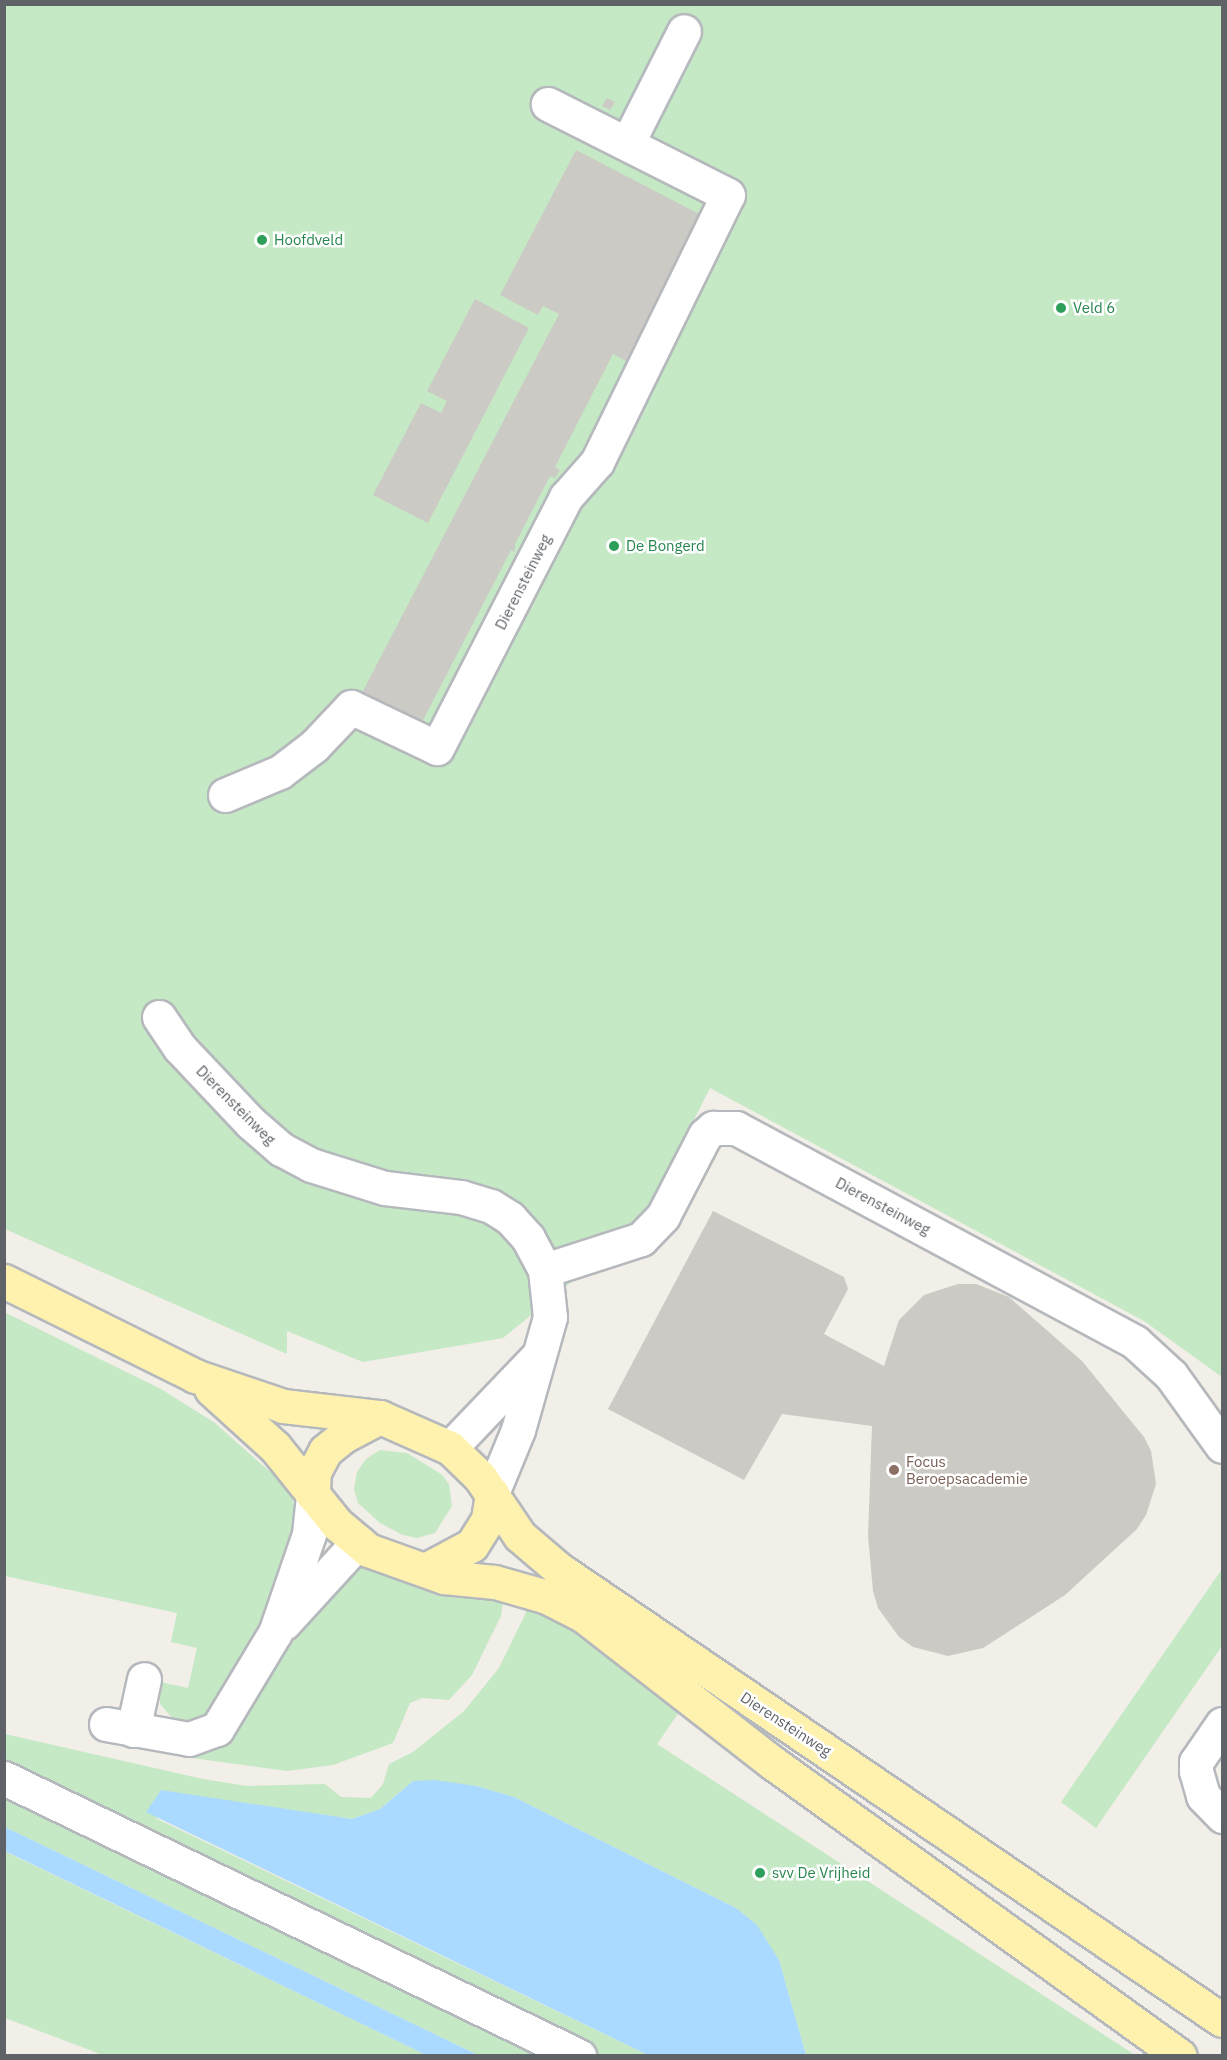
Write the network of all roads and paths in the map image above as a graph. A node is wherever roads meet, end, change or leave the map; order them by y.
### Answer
1 (684, 31) dead end
2 (548, 104) dead end
3 (628, 142) junction
4 (225, 795) dead end
5 (159, 1017) dead end
6 (545, 1270) junction
7 (4, 1281) edge
8 (542, 1352) junction
9 (195, 1376) junction
10 (380, 1417) junction
11 (1222, 1446) edge
12 (450, 1448) junction
13 (492, 1493) junction
14 (313, 1495) junction
15 (358, 1542) junction
16 (425, 1570) junction
17 (275, 1633) junction
18 (144, 1679) dead end
19 (1222, 1724) edge
20 (4, 1778) edge
21 (1222, 1816) edge
22 (1222, 2020) edge
23 (579, 2055) edge
24 (1180, 2055) edge

1 - 3 street
2 - 3 street
3 - 4 street, Dierensteinweg
5 - 6 street, Dierensteinweg
6 - 8 street, Dierensteinweg
6 - 11 street, Dierensteinweg
7 - 9 main road
8 - 12 street
8 - 13 street, Dierensteinweg
9 - 10 main road
9 - 14 main road
10 - 12 main road
10 - 14 main road
12 - 13 main road
13 - 16 main road
13 - 22 main road, Dierensteinweg
14 - 15 main road
14 - 17 street
15 - 16 main road
15 - 17 street
16 - 24 main road
17 - 18 street
19 - 21 street
20 - 23 street

